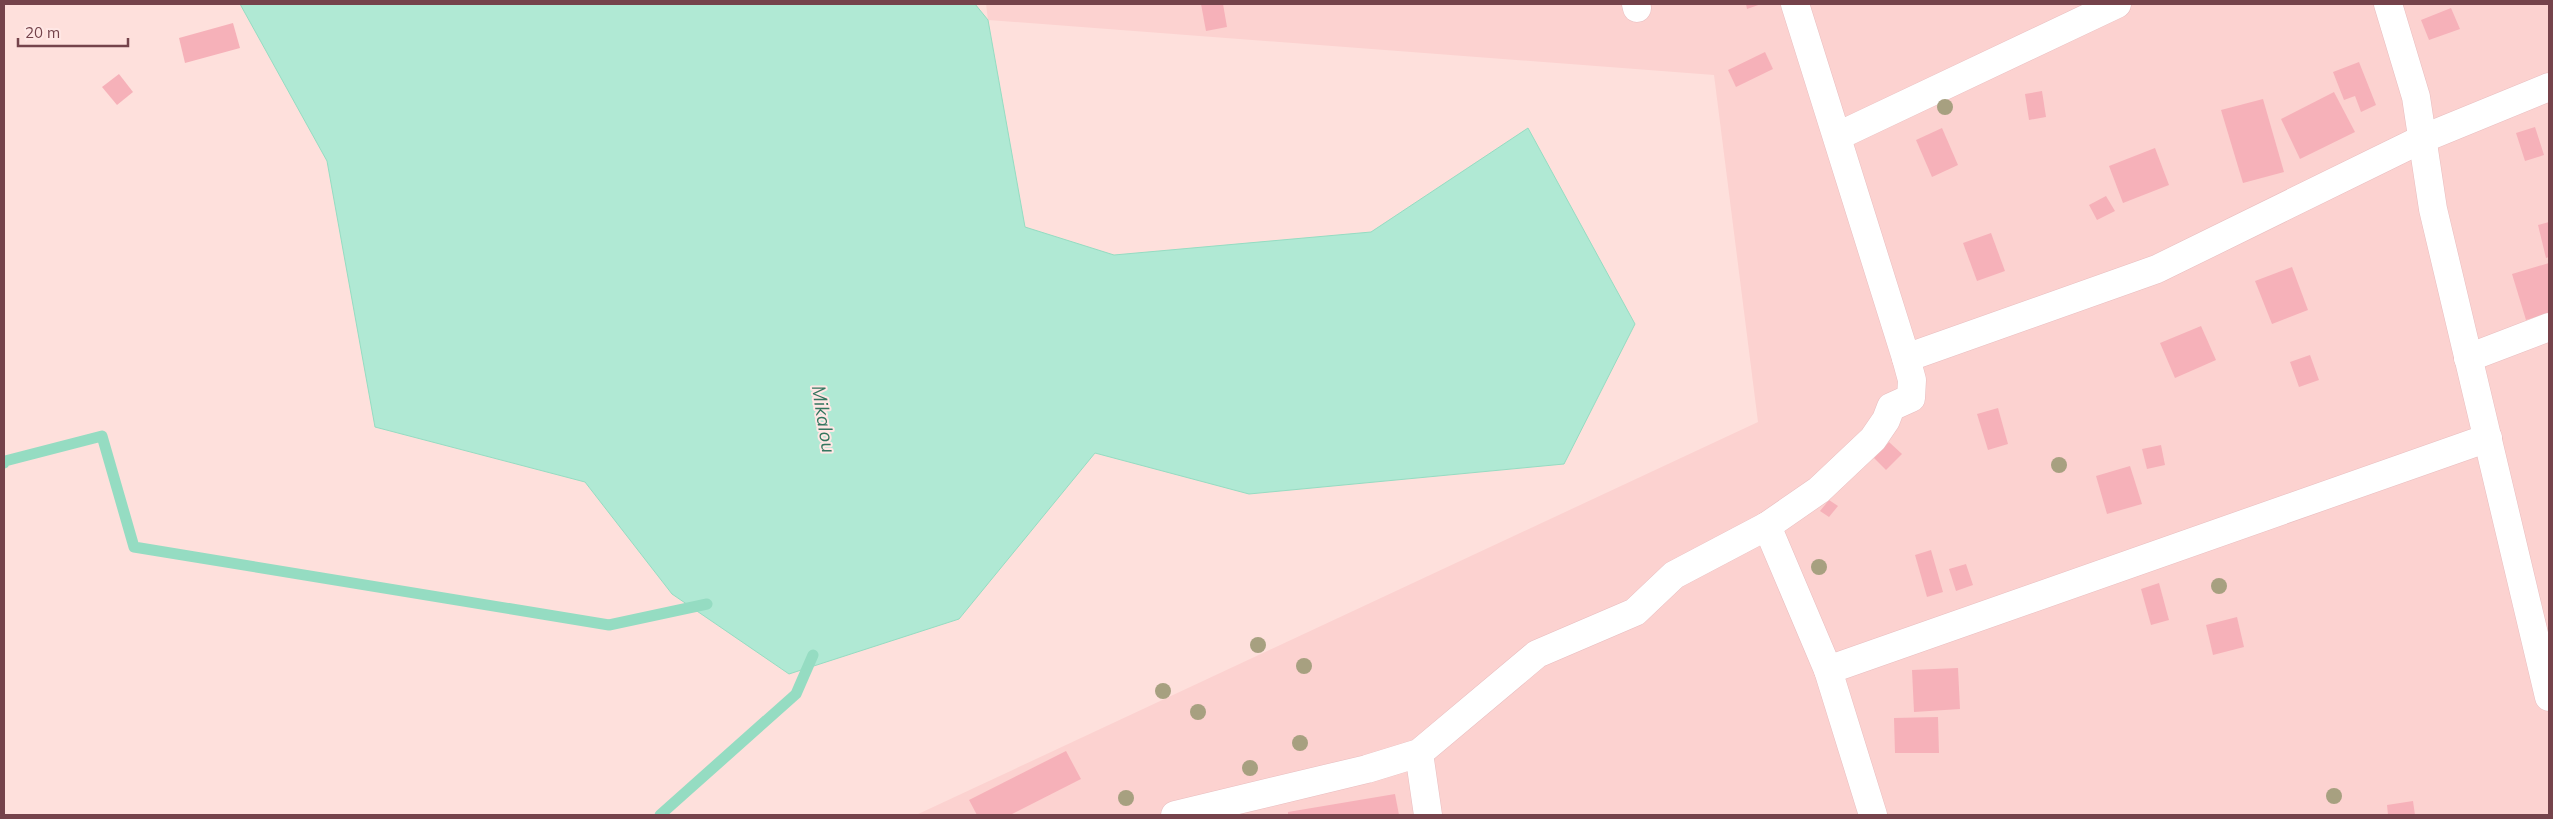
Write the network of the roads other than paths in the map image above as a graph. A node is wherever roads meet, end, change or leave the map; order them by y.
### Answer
1 (1796, 4) edge
2 (2117, 4) edge
3 (2388, 4) edge
4 (2549, 87) edge
5 (1838, 136) junction
6 (2422, 139) junction
7 (2549, 327) edge
8 (1906, 358) junction
9 (2468, 358) junction
10 (2488, 438) junction
11 (1767, 526) junction
12 (1828, 670) junction
13 (2548, 688) edge
14 (1419, 753) junction
15 (1175, 815) edge
16 (1428, 815) edge
17 (1873, 815) edge

1 - 5 street
2 - 5 street
3 - 6 street
4 - 6 street
5 - 8 street
6 - 8 street
6 - 9 street
7 - 9 street
8 - 11 street
9 - 10 street
10 - 12 street
10 - 13 street
11 - 12 street
11 - 14 street
12 - 17 street
14 - 15 street
14 - 16 street

